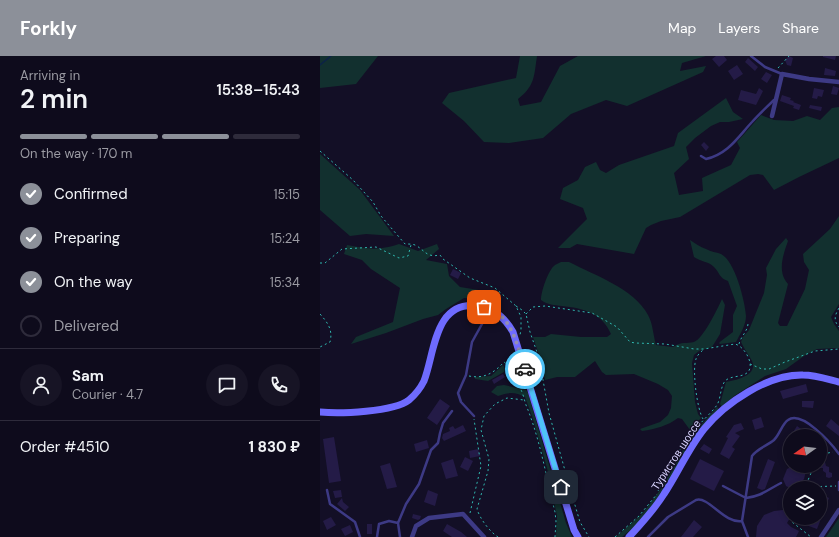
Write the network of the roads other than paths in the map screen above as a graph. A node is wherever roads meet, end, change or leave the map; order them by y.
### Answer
1 (751, 56) edge
2 (782, 74) junction
3 (839, 82) edge
4 (776, 98) junction
5 (772, 116) dead end
6 (701, 156) dead end
7 (484, 307) junction
8 (839, 382) edge
9 (452, 411) dead end
10 (320, 412) edge
11 (474, 416) road end
12 (838, 452) edge
13 (839, 482) edge
14 (781, 483) dead end
15 (723, 486) dead end
16 (838, 486) edge
17 (327, 490) dead end
18 (839, 490) edge
19 (746, 498) junction
20 (839, 510) edge
21 (742, 522) junction
22 (398, 523) junction
23 (360, 537) edge
24 (377, 537) edge
25 (400, 537) edge
26 (412, 537) edge
27 (484, 537) edge
28 (578, 537) edge
29 (629, 537) edge
30 (648, 537) edge
31 (748, 537) edge
32 (821, 537) edge

1 - 2 lane
2 - 3 street
2 - 4 street
4 - 5 street
4 - 6 lane
7 - 10 main road
7 - 11 lane
7 - 28 main road
8 - 29 main road, Туристов шоссе
9 - 22 lane
12 - 19 lane
13 - 16 lane
14 - 19 lane
15 - 19 lane
16 - 18 lane
17 - 23 lane
19 - 21 lane
20 - 32 street
21 - 30 lane
21 - 31 lane
22 - 24 lane
22 - 25 lane
26 - 27 street

